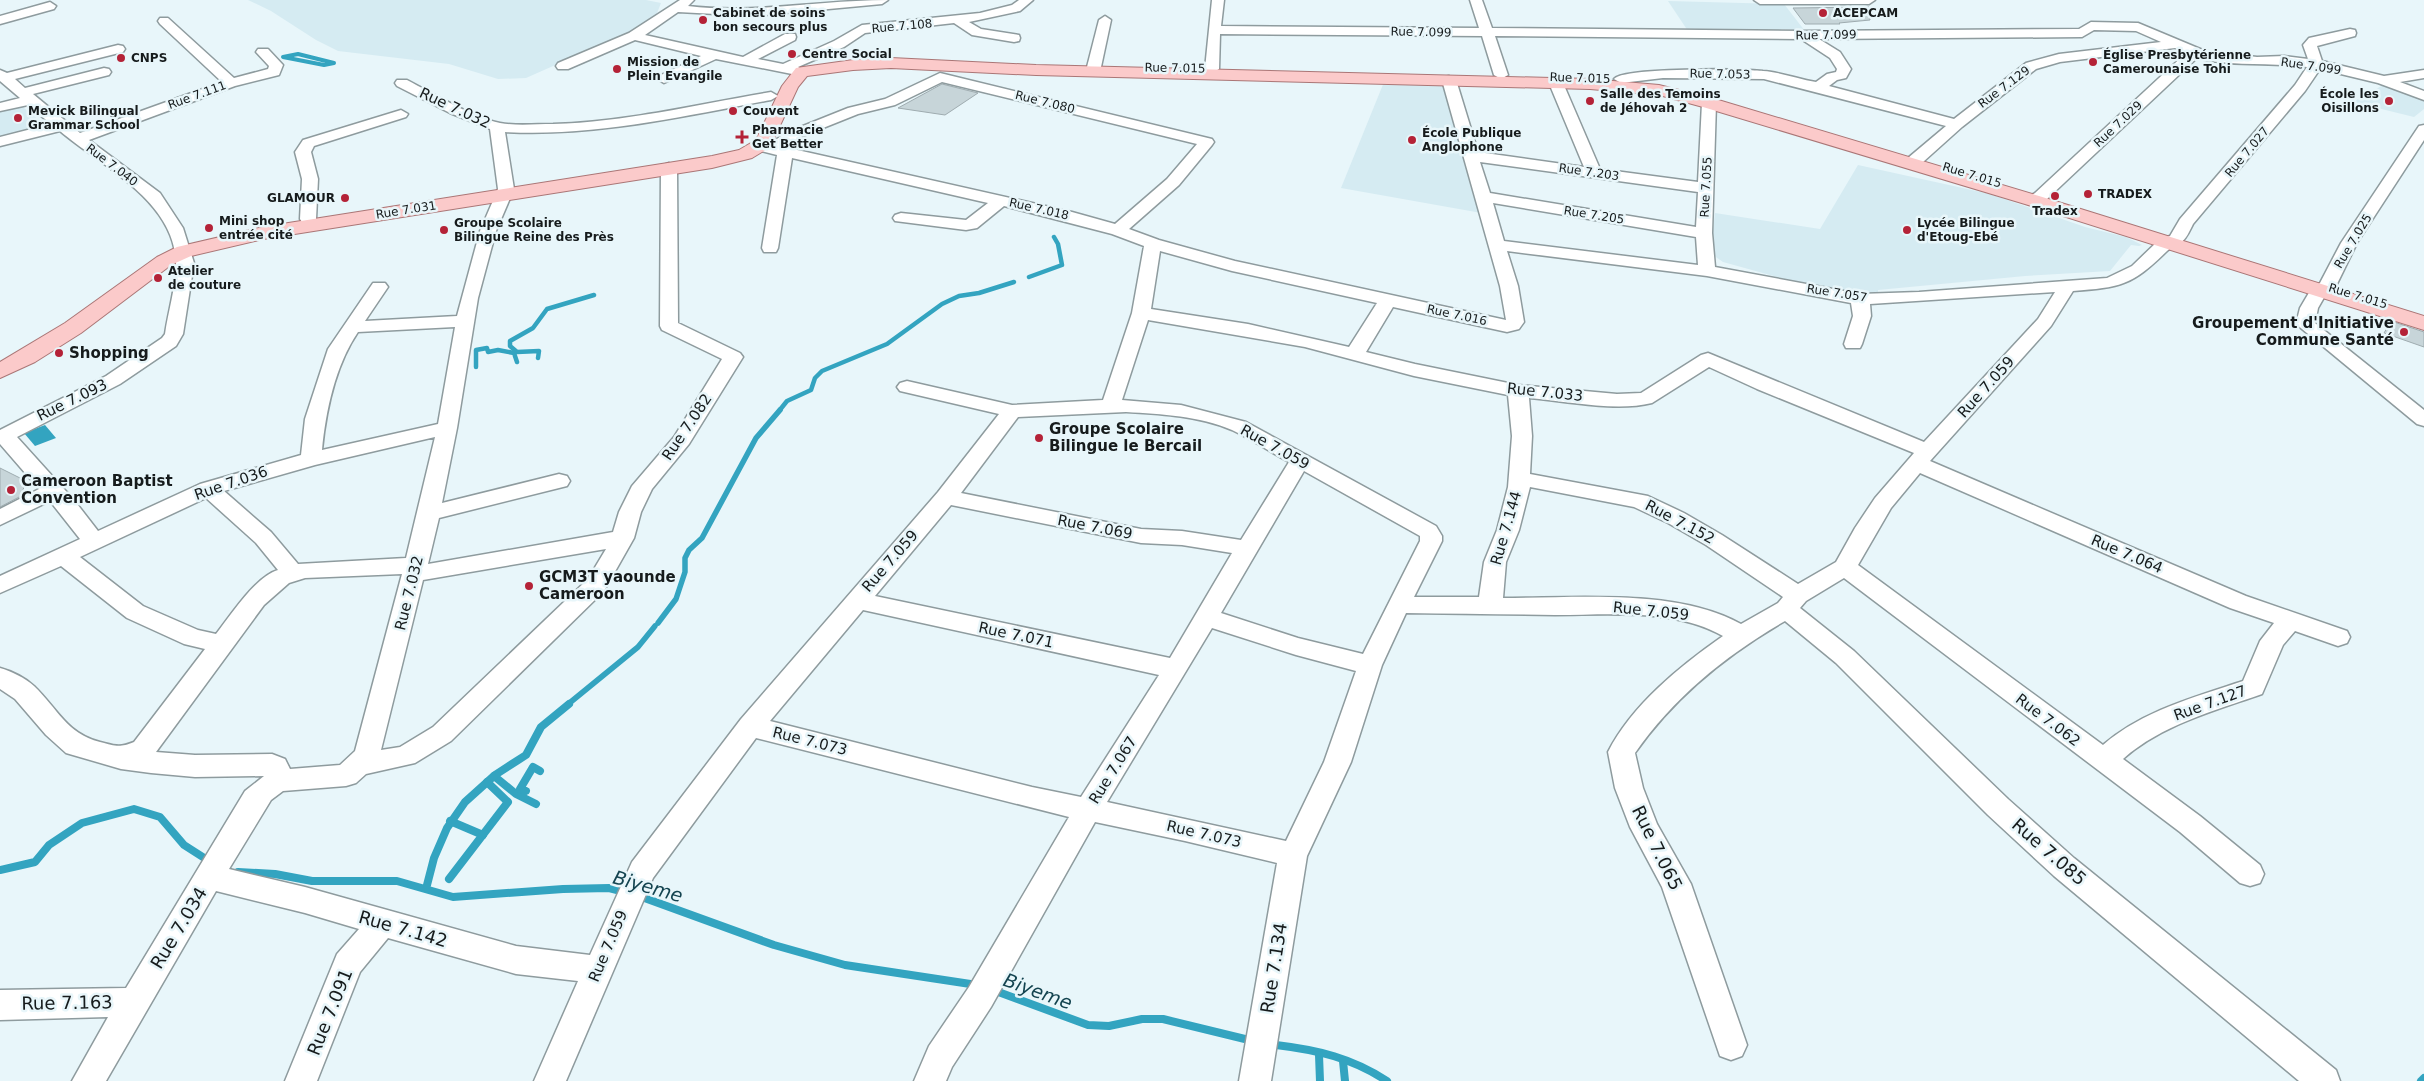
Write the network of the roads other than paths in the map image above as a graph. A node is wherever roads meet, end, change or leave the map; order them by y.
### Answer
1 (689, 0) edge
2 (1027, 0) edge
3 (1218, 0) edge
4 (1476, 0) edge
5 (1760, 0) edge
6 (1869, 0) edge
7 (50, 6) dead end
8 (677, 8) junction
9 (870, 12) edge
10 (0, 20) edge
11 (959, 20) junction
12 (1105, 20) dead end
13 (164, 21) dead end
14 (1214, 30) junction
15 (1486, 32) junction
16 (2350, 33) dead end
17 (1804, 35) junction
18 (634, 36) junction
19 (790, 37) dead end
20 (1014, 38) dead end
21 (2176, 44) junction
22 (118, 49) dead end
23 (263, 52) dead end
24 (2195, 52) junction
25 (714, 55) junction
26 (745, 61) junction
27 (2316, 64) junction
28 (563, 66) dead end
29 (1094, 67) junction
30 (1212, 69) junction
31 (792, 70) junction
32 (104, 72) dead end
33 (2424, 74) edge
34 (1501, 75) junction
35 (2, 76) edge
36 (664, 79) dead end
37 (1621, 79) junction
38 (1449, 80) junction
39 (2383, 80) junction
40 (231, 83) junction
41 (402, 83) dead end
42 (1556, 83) junction
43 (1818, 87) junction
44 (771, 96) junction
45 (2424, 96) edge
46 (26, 97) junction
47 (1710, 103) junction
48 (0, 107) edge
49 (401, 114) dead end
50 (1957, 124) junction
51 (62, 126) junction
52 (497, 127) junction
53 (2424, 129) edge
54 (78, 139) junction
55 (0, 142) edge
56 (772, 149) junction
57 (1472, 156) junction
58 (1914, 161) junction
59 (669, 168) junction
60 (1594, 173) junction
61 (1706, 188) junction
62 (504, 192) junction
63 (1484, 197) junction
64 (2037, 198) junction
65 (1001, 201) junction
66 (901, 218) dead end
67 (308, 219) junction
68 (1118, 230) junction
69 (1704, 232) junction
70 (2171, 241) junction
71 (1152, 244) junction
72 (1496, 246) junction
73 (183, 248) junction
74 (770, 248) dead end
75 (1707, 270) junction
76 (2068, 284) junction
77 (379, 287) dead end
78 (2323, 289) junction
79 (1860, 298) junction
80 (1388, 300) junction
81 (1141, 313) junction
82 (2424, 316) edge
83 (464, 321) junction
84 (2424, 323) edge
85 (351, 327) junction
86 (1853, 344) dead end
87 (1354, 355) junction
88 (0, 364) edge
89 (0, 371) edge
90 (907, 387) dead end
91 (1518, 391) junction
92 (1111, 404) junction
93 (1012, 411) junction
94 (2424, 420) edge
95 (447, 428) junction
96 (1922, 458) junction
97 (311, 459) junction
98 (1300, 461) junction
99 (1518, 478) junction
100 (559, 482) dead end
101 (208, 489) junction
102 (52, 491) junction
103 (946, 497) junction
104 (429, 512) junction
105 (0, 518) edge
106 (623, 538) junction
107 (94, 542) junction
108 (1246, 548) junction
109 (64, 556) junction
110 (1845, 567) junction
111 (416, 570) junction
112 (292, 572) junction
113 (0, 585) edge
114 (857, 600) junction
115 (1792, 602) junction
116 (1398, 605) junction
117 (1490, 606) junction
118 (1206, 617) junction
119 (2290, 621) junction
120 (1741, 635) junction
121 (2338, 637) dead end
122 (221, 644) junction
123 (1370, 665) junction
124 (1176, 669) junction
125 (0, 677) edge
126 (750, 726) junction
127 (121, 758) junction
128 (2103, 761) junction
129 (359, 766) junction
130 (278, 781) junction
131 (1088, 809) junction
132 (1293, 855) junction
133 (2250, 874) dead end
134 (210, 877) junction
135 (382, 923) junction
136 (598, 970) junction
137 (135, 1002) junction
138 (0, 1005) edge
139 (1731, 1045) dead end
140 (88, 1081) edge
141 (301, 1081) edge
142 (550, 1081) edge
143 (930, 1081) edge
144 (1255, 1081) edge
145 (2324, 1081) edge

1 - 8 street
2 - 11 street, Rue 7.108
3 - 14 street
4 - 15 street
5 - 6 street
7 - 10 street
8 - 9 street
8 - 18 street
9 - 11 street, Rue 7.108
9 - 31 street, Rue 7.108
11 - 20 street
12 - 29 street
13 - 40 street, Rue 7.111
14 - 15 street, Rue 7.099
14 - 30 street
15 - 17 street, Rue 7.099
15 - 34 street
16 - 27 street
17 - 21 street, Rue 7.099
17 - 43 street
18 - 25 street
18 - 28 street
19 - 26 street
21 - 24 street, Rue 7.099
21 - 50 street, Rue 7.129
22 - 35 street
23 - 40 street
24 - 27 street, Rue 7.099
24 - 64 street, Rue 7.029
25 - 26 street
25 - 36 street
26 - 31 street
27 - 39 street, Rue 7.099
27 - 70 street, Rue 7.027
29 - 30 main road, Rue 7.015
29 - 31 main road, Rue 7.015
30 - 34 main road, Rue 7.015
31 - 38 main road, Rue 7.015
31 - 44 main road, Rue 7.031
31 - 56 main road
32 - 46 street
33 - 39 street
34 - 37 main road, Rue 7.015
35 - 46 street, Rue 7.040
37 - 43 street, Rue 7.053
37 - 58 main road, Rue 7.015
38 - 42 main road, Rue 7.015
38 - 57 street, Rue 7.016
39 - 45 street, Rue 7.099
40 - 54 street, Rue 7.111
41 - 52 street, Rue 7.032
42 - 47 main road, Rue 7.015
42 - 60 street
43 - 50 street, Rue 7.053
44 - 52 street
44 - 62 main road, Rue 7.031
46 - 48 street
46 - 51 street, Rue 7.040
47 - 58 main road, Rue 7.015
47 - 61 street, Rue 7.055
49 - 67 street
50 - 58 street, Rue 7.129
51 - 54 street, Rue 7.040
51 - 55 street
52 - 62 street, Rue 7.032
53 - 78 street, Rue 7.025
54 - 73 street, Rue 7.040
56 - 59 main road, Rue 7.031
56 - 65 street, Rue 7.018
56 - 68 street, Rue 7.080
56 - 74 street
57 - 60 street, Rue 7.203
57 - 63 street, Rue 7.016
58 - 64 main road, Rue 7.015
59 - 62 main road, Rue 7.031
59 - 106 street, Rue 7.082
60 - 61 street, Rue 7.203
61 - 69 street, Rue 7.055
62 - 67 main road, Rue 7.031
62 - 73 main road, Rue 7.031
62 - 83 street, Rue 7.032
63 - 69 street, Rue 7.205
63 - 72 street, Rue 7.016
64 - 70 main road, Rue 7.015
65 - 66 street
65 - 68 street, Rue 7.018
67 - 73 main road, Rue 7.031
68 - 71 street, Rue 7.018
69 - 75 street, Rue 7.055
70 - 76 street, Rue 7.057
70 - 78 main road, Rue 7.015
71 - 80 street, Rue 7.016
71 - 81 street
72 - 75 street, Rue 7.057
72 - 80 street, Rue 7.016
73 - 88 main road, Rue 7.031
73 - 89 main road, Rue 7.031
73 - 102 street, Rue 7.093
75 - 79 street, Rue 7.057
76 - 79 street, Rue 7.057
76 - 96 street, Rue 7.059
77 - 85 street
78 - 82 main road, Rue 7.015
78 - 84 main road, Rue 7.015
78 - 94 street, Rue 7.025
79 - 86 street
80 - 87 street
81 - 87 street, Rue 7.033
81 - 92 street
83 - 85 street
83 - 95 street, Rue 7.032
85 - 97 street
87 - 91 street, Rue 7.033
90 - 93 street
91 - 96 street, Rue 7.033
91 - 99 street, Rue 7.144
92 - 93 street, Rue 7.059
92 - 98 street, Rue 7.059
93 - 103 street, Rue 7.059
95 - 97 street, Rue 7.036
95 - 104 street, Rue 7.032
96 - 110 street, Rue 7.059
96 - 119 street, Rue 7.064
97 - 101 street, Rue 7.036
98 - 108 street, Rue 7.067
98 - 116 street, Rue 7.059
99 - 115 street, Rue 7.152
99 - 117 street, Rue 7.144
100 - 104 street
101 - 107 street, Rue 7.036
101 - 112 street
102 - 105 street
102 - 107 street
103 - 108 street, Rue 7.069
103 - 114 street, Rue 7.059
104 - 111 street, Rue 7.032
106 - 111 street
106 - 129 street
107 - 109 street, Rue 7.036
108 - 118 street, Rue 7.067
109 - 113 street, Rue 7.036
109 - 122 street
110 - 115 street
110 - 128 street, Rue 7.062
111 - 112 street
111 - 129 street, Rue 7.032
112 - 122 street
114 - 124 street, Rue 7.071
114 - 126 street, Rue 7.059
115 - 120 street
115 - 145 street, Rue 7.085
116 - 117 street, Rue 7.059
116 - 123 street
117 - 120 street, Rue 7.059
118 - 123 street
118 - 124 street, Rue 7.067
119 - 121 street, Rue 7.064
119 - 128 street, Rue 7.127
120 - 139 street, Rue 7.065
122 - 127 street
123 - 132 street
124 - 131 street, Rue 7.067
125 - 127 street
126 - 131 street, Rue 7.073
126 - 136 street, Rue 7.059
127 - 130 street
128 - 133 street, Rue 7.062
129 - 130 street
130 - 134 street, Rue 7.034
131 - 132 street, Rue 7.073
131 - 143 street, Rue 7.067
132 - 144 street, Rue 7.134
134 - 135 street, Rue 7.142
134 - 137 street, Rue 7.034
135 - 136 street, Rue 7.142
135 - 141 street, Rue 7.091
136 - 142 street, Rue 7.059
137 - 138 street, Rue 7.163
137 - 140 street, Rue 7.034

